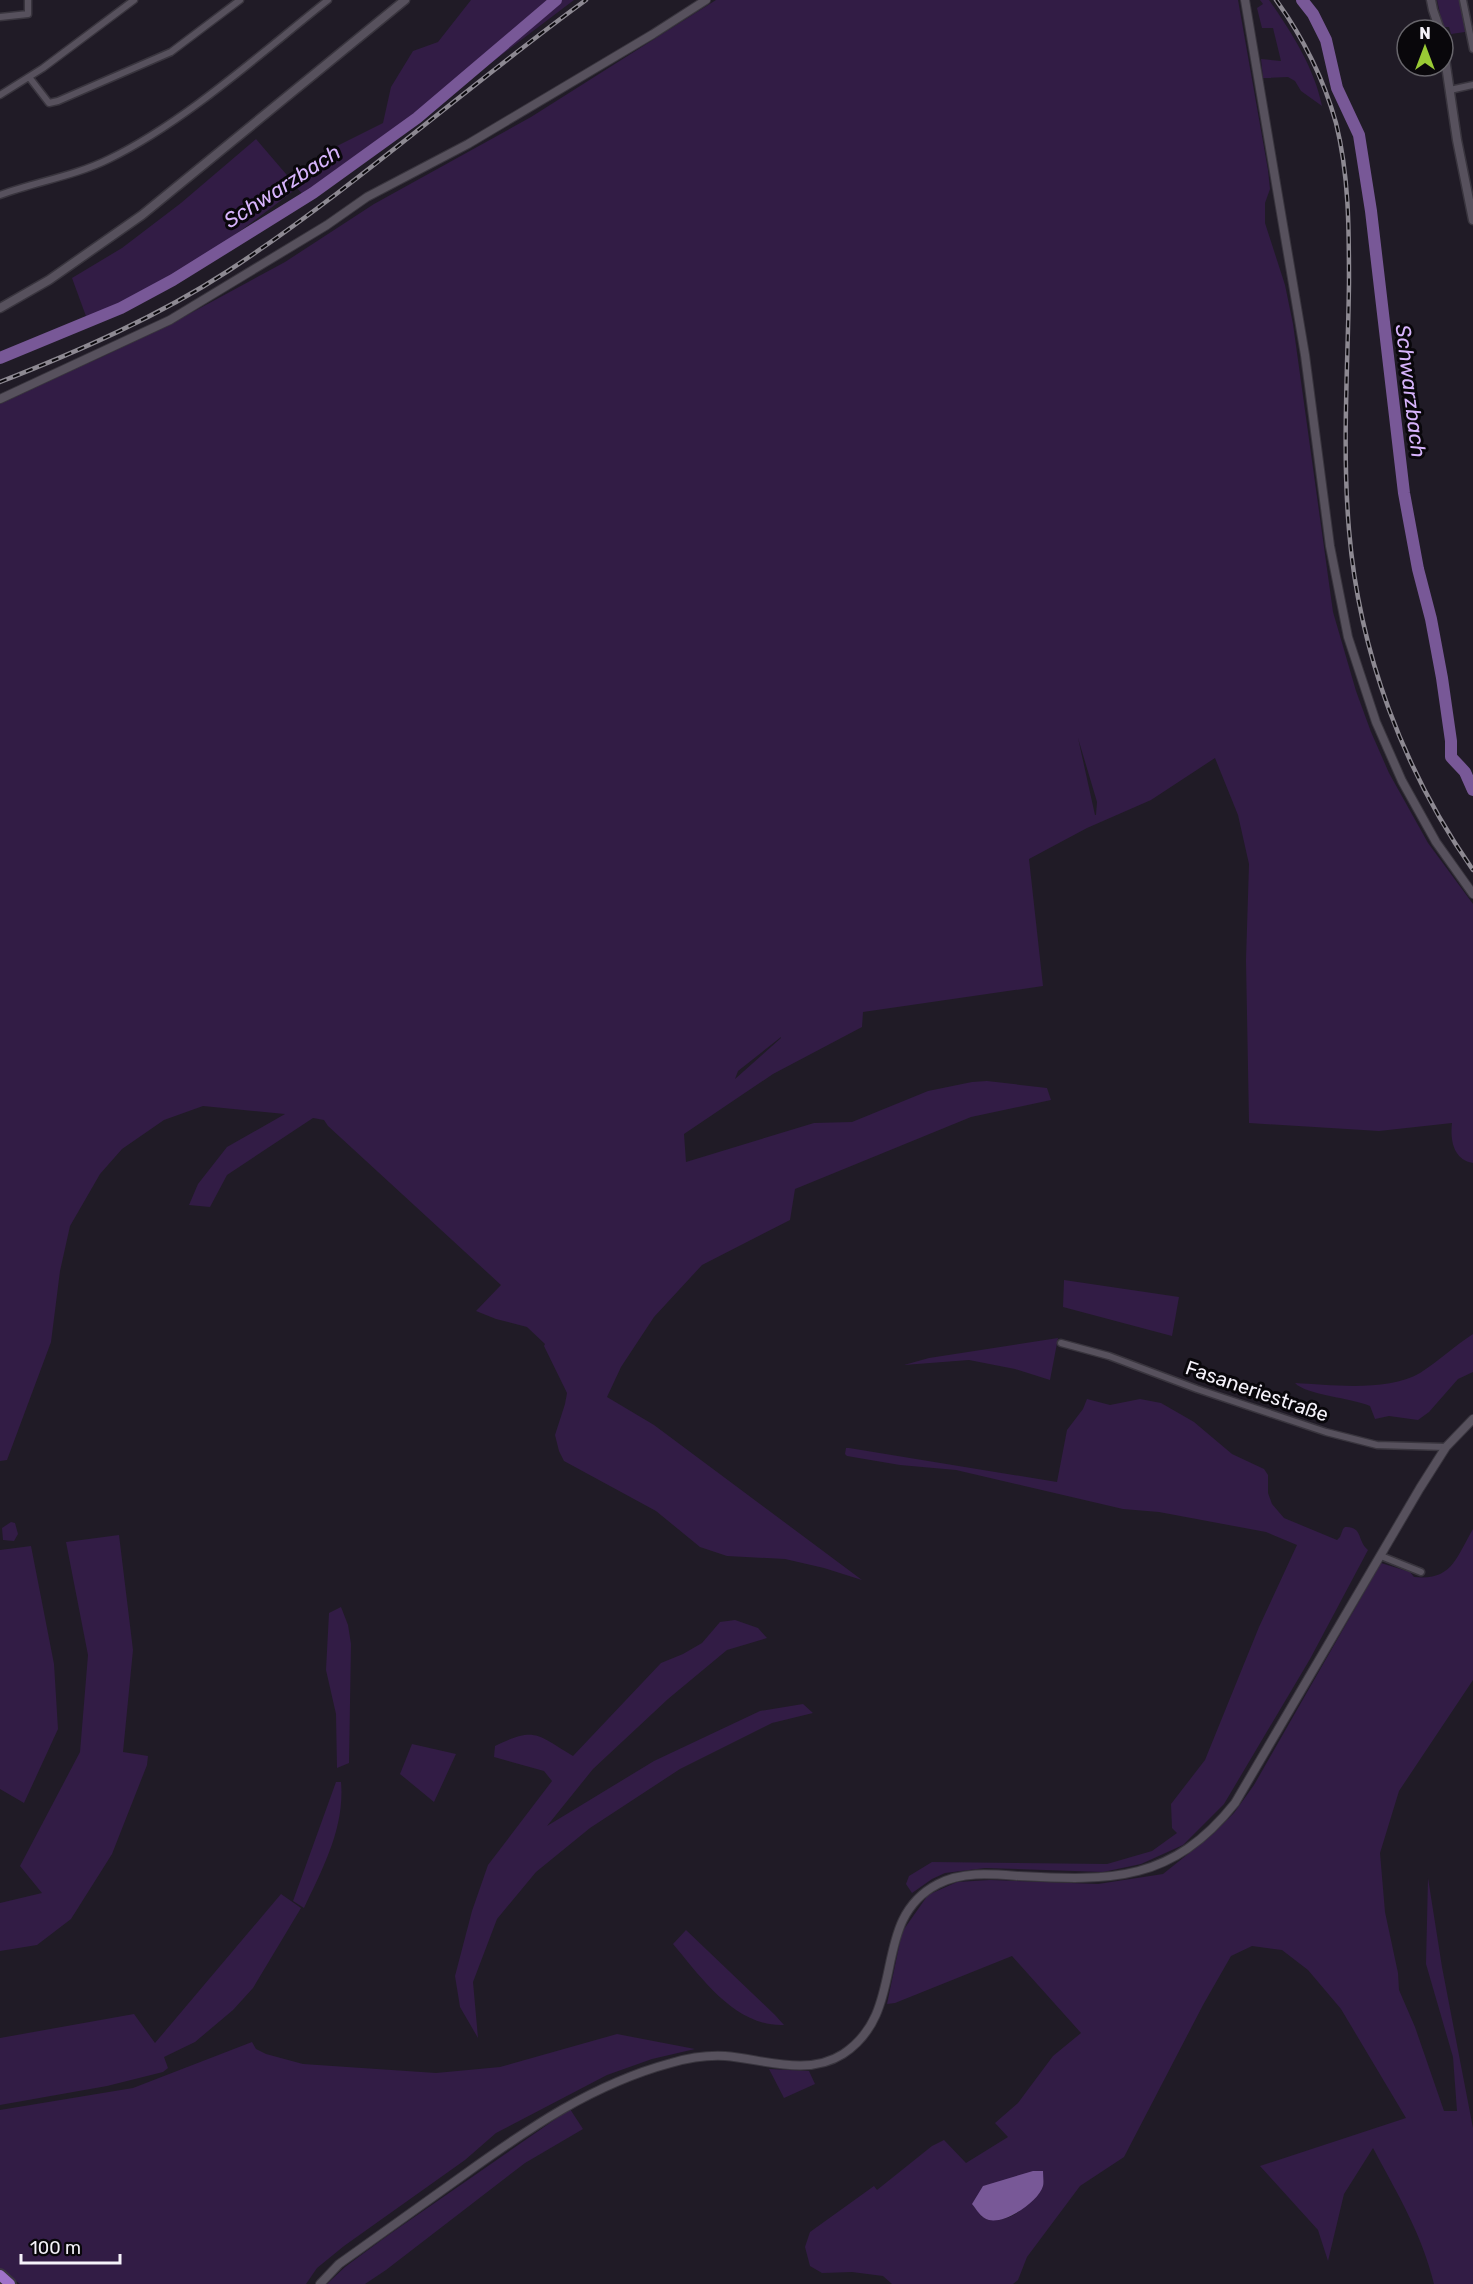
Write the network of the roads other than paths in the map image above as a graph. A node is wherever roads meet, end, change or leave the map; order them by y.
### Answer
1 (27, 0) edge
2 (134, 0) edge
3 (240, 0) edge
4 (328, 0) edge
5 (405, 0) edge
6 (706, 0) edge
7 (1245, 0) edge
8 (1431, 0) edge
9 (1463, 0) edge
10 (0, 17) edge
11 (1435, 18) edge
12 (1473, 49) edge
13 (29, 77) junction
14 (1448, 78) edge
15 (1473, 84) edge
16 (1450, 90) junction
17 (0, 94) edge
18 (0, 195) edge
19 (1473, 220) edge
20 (0, 308) edge
21 (0, 399) edge
22 (1473, 894) edge
23 (1061, 1343) dead end
24 (1473, 1419) edge
25 (1446, 1447) junction
26 (1381, 1556) junction
27 (1421, 1572) dead end
28 (0, 2275) edge
29 (10, 2284) edge
30 (320, 2284) edge

1 - 10 street
2 - 13 street
3 - 13 street
4 - 18 street
5 - 20 main road
6 - 21 street
7 - 22 street
8 - 11 main road
9 - 12 street
13 - 17 street
14 - 16 main road
15 - 16 street
16 - 19 main road
23 - 25 street, Fasaneriestraße
24 - 25 street
25 - 26 street
26 - 27 street
26 - 30 street
28 - 29 highway

